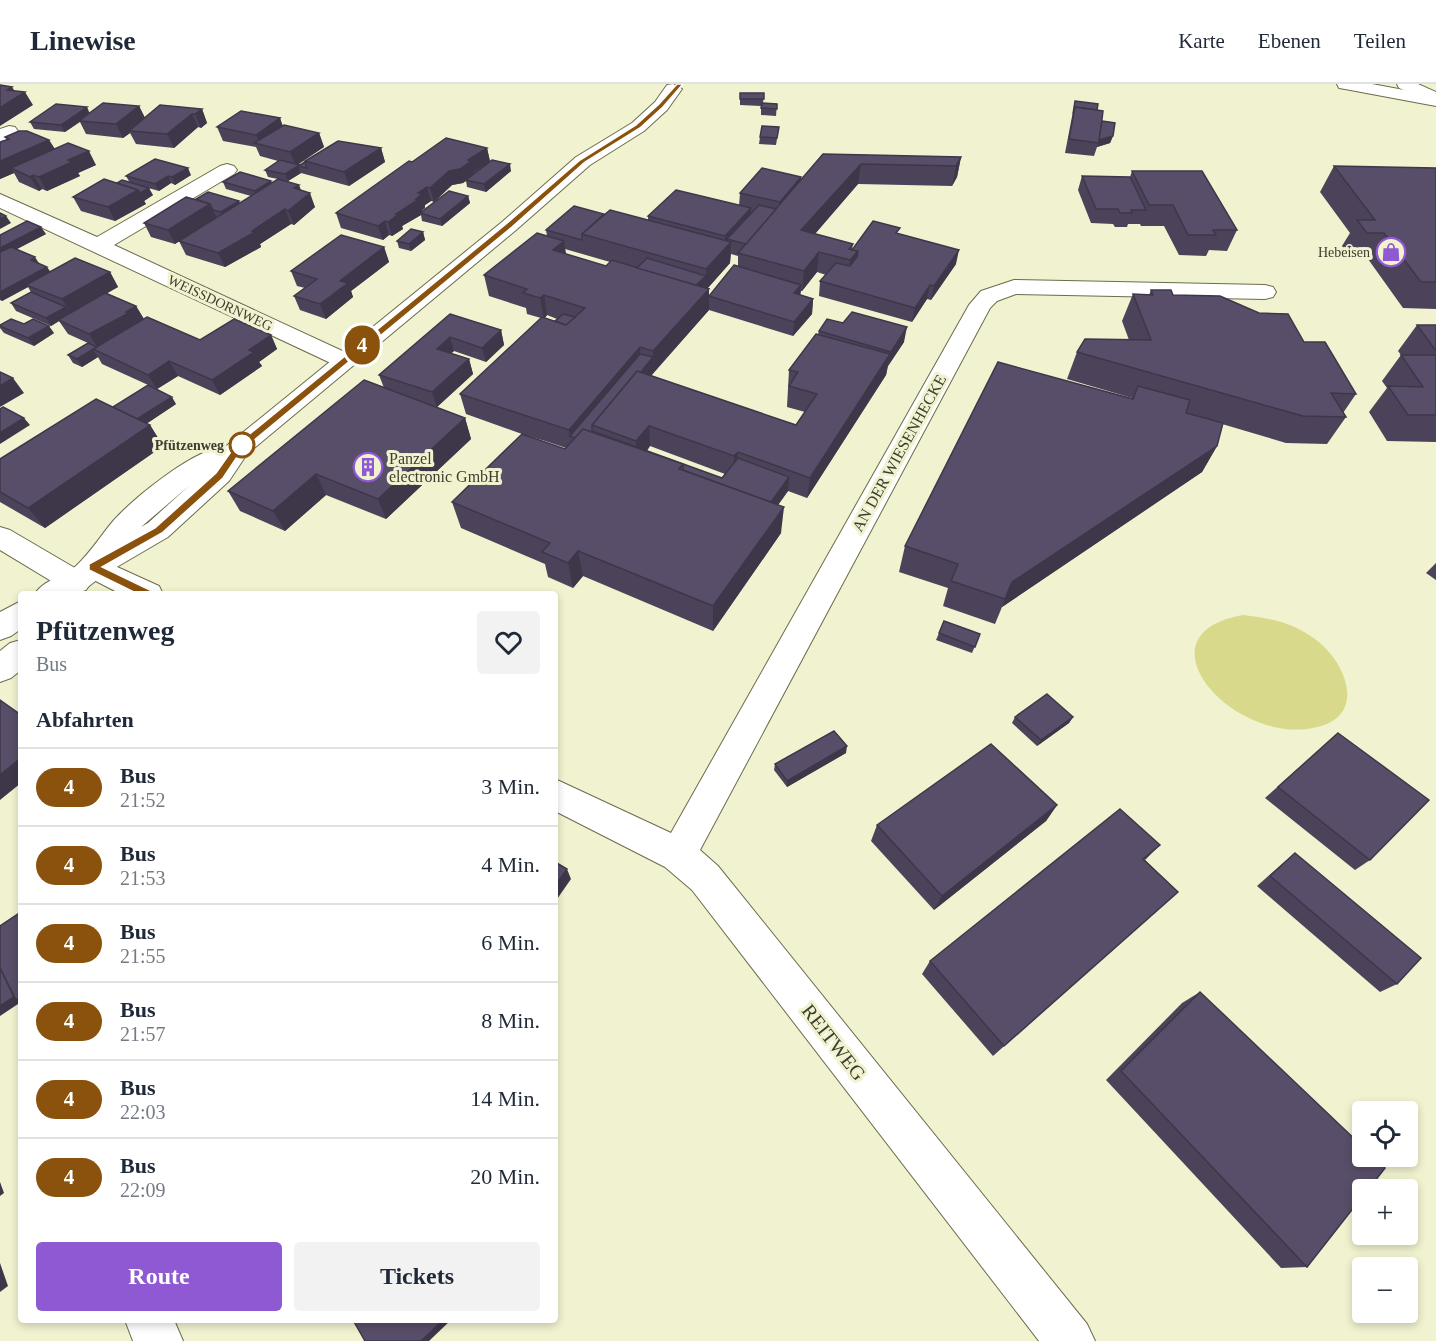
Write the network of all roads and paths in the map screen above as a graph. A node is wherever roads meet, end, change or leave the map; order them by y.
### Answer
1 (1345, 84) edge
2 (1406, 84) edge
3 (676, 87) edge
4 (1436, 100) edge
5 (583, 161) junction
6 (227, 170) dead end
7 (0, 200) edge
8 (98, 246) junction
9 (1265, 292) dead end
10 (343, 360) junction
11 (0, 537) edge
12 (72, 584) edge
13 (125, 591) edge
14 (18, 615) edge
15 (0, 628) edge
16 (18, 654) edge
17 (0, 669) edge
18 (558, 795) edge
19 (678, 855) junction
20 (150, 1323) edge
21 (158, 1341) edge
22 (1070, 1341) edge

1 - 4 main road
2 - 4 main road
3 - 5 main road
3 - 5 main road
5 - 10 main road
6 - 8 main road
7 - 8 main road, WEISSDORNWEG
8 - 10 main road, WEISSDORNWEG
9 - 19 main road, AN DER WIESENHECKE
10 - 12 main road
11 - 12 main road
12 - 13 main road
14 - 15 main road
16 - 17 main road
18 - 19 main road, REITWEG
19 - 22 main road, REITWEG
20 - 21 main road

